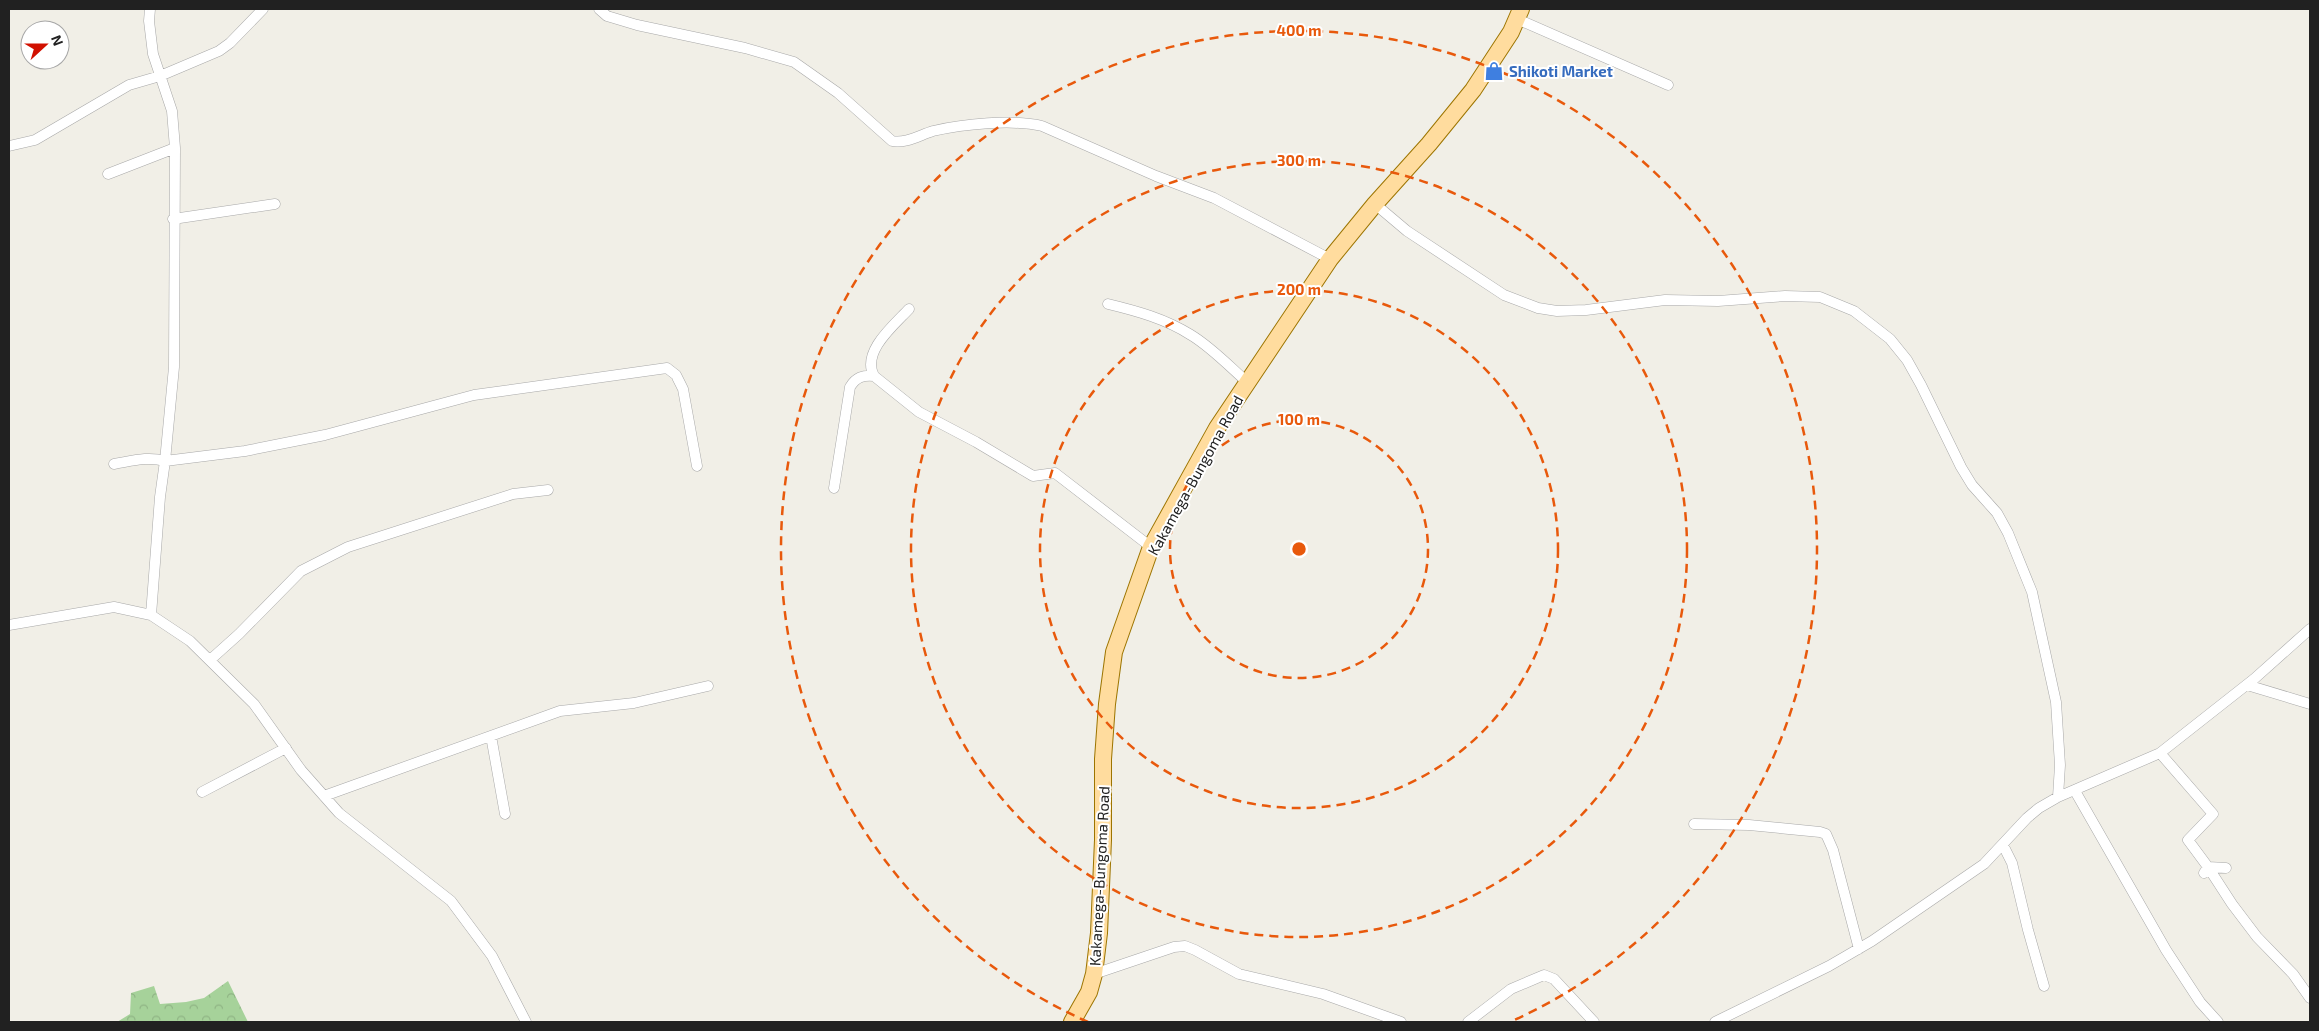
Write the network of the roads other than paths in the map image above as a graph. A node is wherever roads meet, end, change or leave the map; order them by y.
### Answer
1 (150, 9) edge
2 (263, 9) edge
3 (599, 9) edge
4 (1519, 14) edge
5 (160, 76) junction
6 (1668, 85) dead end
7 (9, 146) edge
8 (175, 148) junction
9 (108, 174) dead end
10 (275, 204) dead end
11 (1375, 204) junction
12 (173, 219) junction
13 (1330, 259) junction
14 (1108, 304) dead end
15 (909, 309) dead end
16 (874, 376) junction
17 (1248, 382) junction
18 (166, 461) junction
19 (114, 464) dead end
20 (697, 466) dead end
21 (834, 488) dead end
22 (548, 490) dead end
23 (1152, 547) junction
24 (151, 615) junction
25 (9, 625) edge
26 (2310, 629) edge
27 (210, 660) junction
28 (2247, 685) junction
29 (708, 686) dead end
30 (2310, 704) edge
31 (492, 736) junction
32 (286, 748) junction
33 (2160, 753) junction
34 (2075, 791) junction
35 (202, 792) dead end
36 (324, 796) junction
37 (2058, 797) junction
38 (504, 814) dead end
39 (1694, 824) dead end
40 (2003, 846) junction
41 (2226, 868) dead end
42 (2206, 870) junction
43 (1859, 949) junction
44 (1094, 974) junction
45 (2044, 986) dead end
46 (2310, 998) edge
47 (526, 1022) edge
48 (1072, 1022) edge
49 (1400, 1022) edge
50 (1468, 1022) edge
51 (1594, 1022) edge
52 (1715, 1022) edge
53 (2218, 1022) edge

1 - 5 street
2 - 5 street
3 - 13 street
4 - 6 street
4 - 11 main road, Kakamega-Bungoma Road
5 - 7 street
5 - 8 street
8 - 9 street
8 - 12 street
10 - 12 street
11 - 13 main road, Kakamega-Bungoma Road
11 - 37 street
12 - 18 street
13 - 17 main road, Kakamega-Bungoma Road
14 - 17 street
15 - 16 street
16 - 21 street
16 - 23 street
17 - 23 main road, Kakamega-Bungoma Road
18 - 19 street
18 - 20 street
18 - 24 street
22 - 27 street
23 - 44 main road, Kakamega-Bungoma Road
24 - 25 street
24 - 27 street
26 - 28 street
27 - 32 street
28 - 30 street
28 - 33 street
29 - 31 street
31 - 36 street
31 - 38 street
32 - 35 street
32 - 36 street
33 - 34 street
33 - 42 street
34 - 37 street
34 - 53 street
36 - 47 street
37 - 40 street
39 - 43 street
40 - 43 street
40 - 45 street
41 - 42 street
42 - 46 street
43 - 52 street
44 - 48 main road, Kakamega-Bungoma Road
44 - 49 street
50 - 51 street

